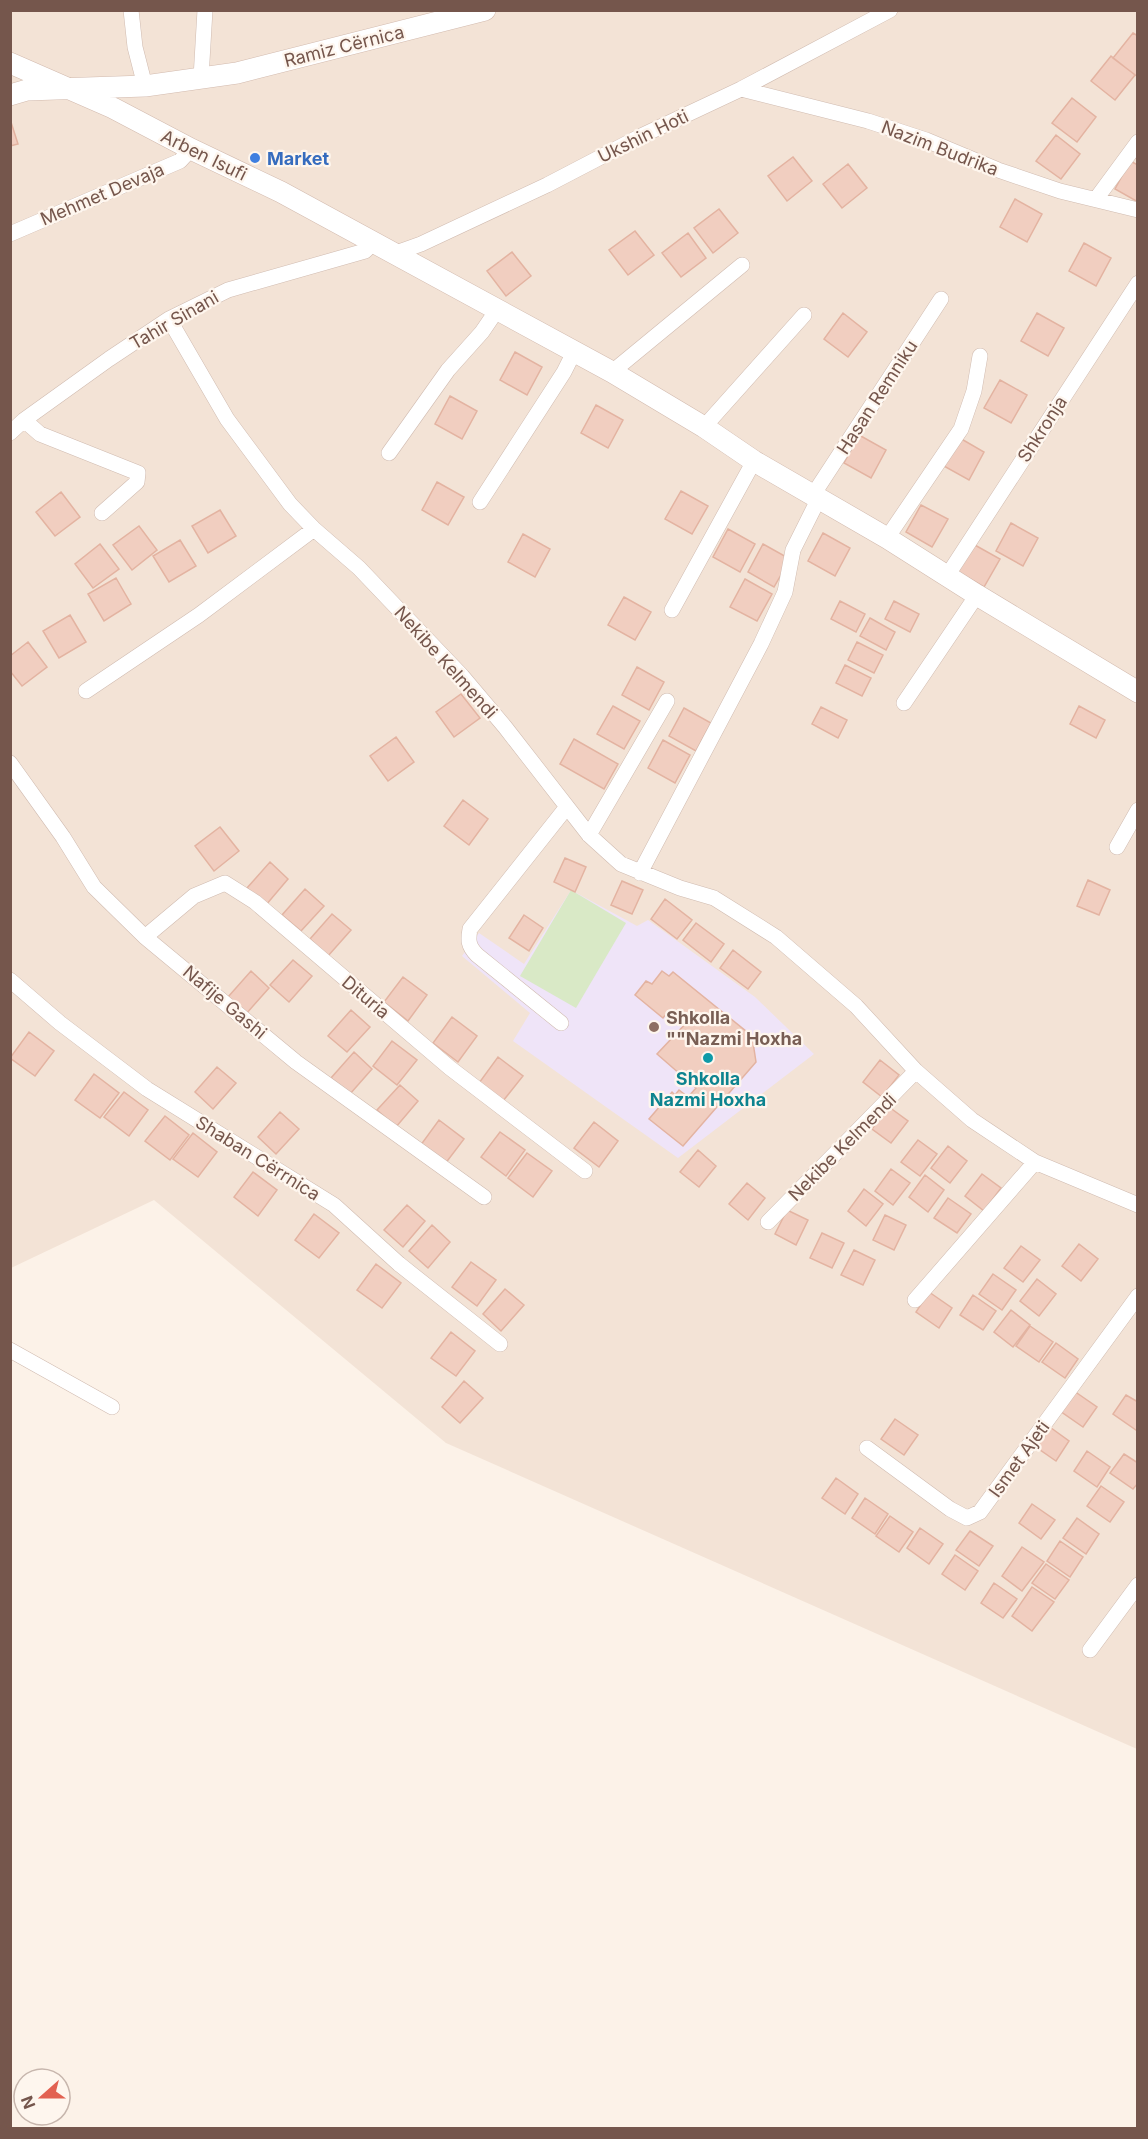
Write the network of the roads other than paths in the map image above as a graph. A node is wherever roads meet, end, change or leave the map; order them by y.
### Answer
1 (131, 10) edge
2 (205, 10) edge
3 (485, 10) edge
4 (890, 10) edge
5 (10, 63) edge
6 (201, 78) junction
7 (145, 86) junction
8 (67, 88) junction
9 (741, 89) junction
10 (10, 95) edge
11 (1137, 142) edge
12 (191, 149) junction
13 (1096, 199) junction
14 (1137, 210) edge
15 (10, 234) edge
16 (373, 243) junction
17 (393, 254) junction
18 (742, 265) dead end
19 (1137, 283) edge
20 (941, 299) dead end
21 (497, 310) junction
22 (804, 315) dead end
23 (169, 318) junction
24 (574, 352) junction
25 (980, 356) dead end
26 (612, 372) junction
27 (24, 420) junction
28 (704, 427) junction
29 (10, 433) edge
30 (389, 453) dead end
31 (754, 461) junction
32 (816, 497) junction
33 (480, 502) dead end
34 (102, 513) dead end
35 (314, 529) junction
36 (887, 538) junction
37 (947, 576) junction
38 (977, 595) junction
39 (672, 610) dead end
40 (86, 692) dead end
41 (1137, 692) edge
42 (667, 701) dead end
43 (904, 703) dead end
44 (10, 763) edge
45 (566, 808) junction
46 (1137, 810) edge
47 (589, 835) junction
48 (1117, 847) dead end
49 (640, 873) junction
50 (145, 937) junction
51 (10, 980) edge
52 (561, 1023) dead end
53 (916, 1071) junction
54 (1035, 1162) junction
55 (585, 1171) dead end
56 (484, 1197) dead end
57 (1137, 1205) edge
58 (768, 1222) dead end
59 (1137, 1296) edge
60 (915, 1300) dead end
61 (500, 1344) dead end
62 (10, 1350) edge
63 (112, 1407) dead end
64 (867, 1448) dead end
65 (1137, 1585) edge
66 (1090, 1650) dead end

1 - 7 street
2 - 6 street
3 - 6 street, Ramiz Cërnica
4 - 9 street, Ukshin Hoti
5 - 8 street, Arben Isufi
6 - 7 street, Ramiz Cërnica
7 - 8 street, Ramiz Cërnica
8 - 10 street, Ramiz Cërnica
8 - 12 street, Arben Isufi
9 - 13 street, Nazim Budrika
9 - 17 street, Ukshin Hoti
11 - 13 street
12 - 15 street, Mehmet Devaja
12 - 16 street, Arben Isufi
13 - 14 street, Nazim Budrika
16 - 17 street, Arben Isufi
16 - 23 street, Tahir Sinani
17 - 21 street
18 - 26 street
19 - 37 street, Shkronja
20 - 32 street, Hasan Remniku
21 - 24 street
21 - 30 street
22 - 28 street
23 - 27 street, Tahir Sinani
23 - 35 street, Nekibe Kelmendi
24 - 26 street
24 - 33 street
25 - 36 street
26 - 28 street
27 - 29 street, Tahir Sinani
27 - 34 street
28 - 31 street
31 - 32 street
31 - 39 street
32 - 36 street
32 - 49 street, Hasan Remniku
35 - 40 street
35 - 45 street, Nekibe Kelmendi
36 - 37 street
37 - 38 street
38 - 41 street
38 - 43 street
42 - 47 street
44 - 50 street, Nafije Gashi
45 - 47 street, Nekibe Kelmendi
45 - 52 street
46 - 48 street
47 - 49 street, Nekibe Kelmendi
49 - 53 street, Nekibe Kelmendi
50 - 55 street, Dituria
50 - 56 street, Nafije Gashi
51 - 61 street, Shaban Cërrnica
53 - 54 street, Nekibe Kelmendi
53 - 58 street, Nekibe Kelmendi
54 - 57 street, Nekibe Kelmendi
54 - 60 street
59 - 64 street, Ismet Ajeti
62 - 63 street
65 - 66 street

